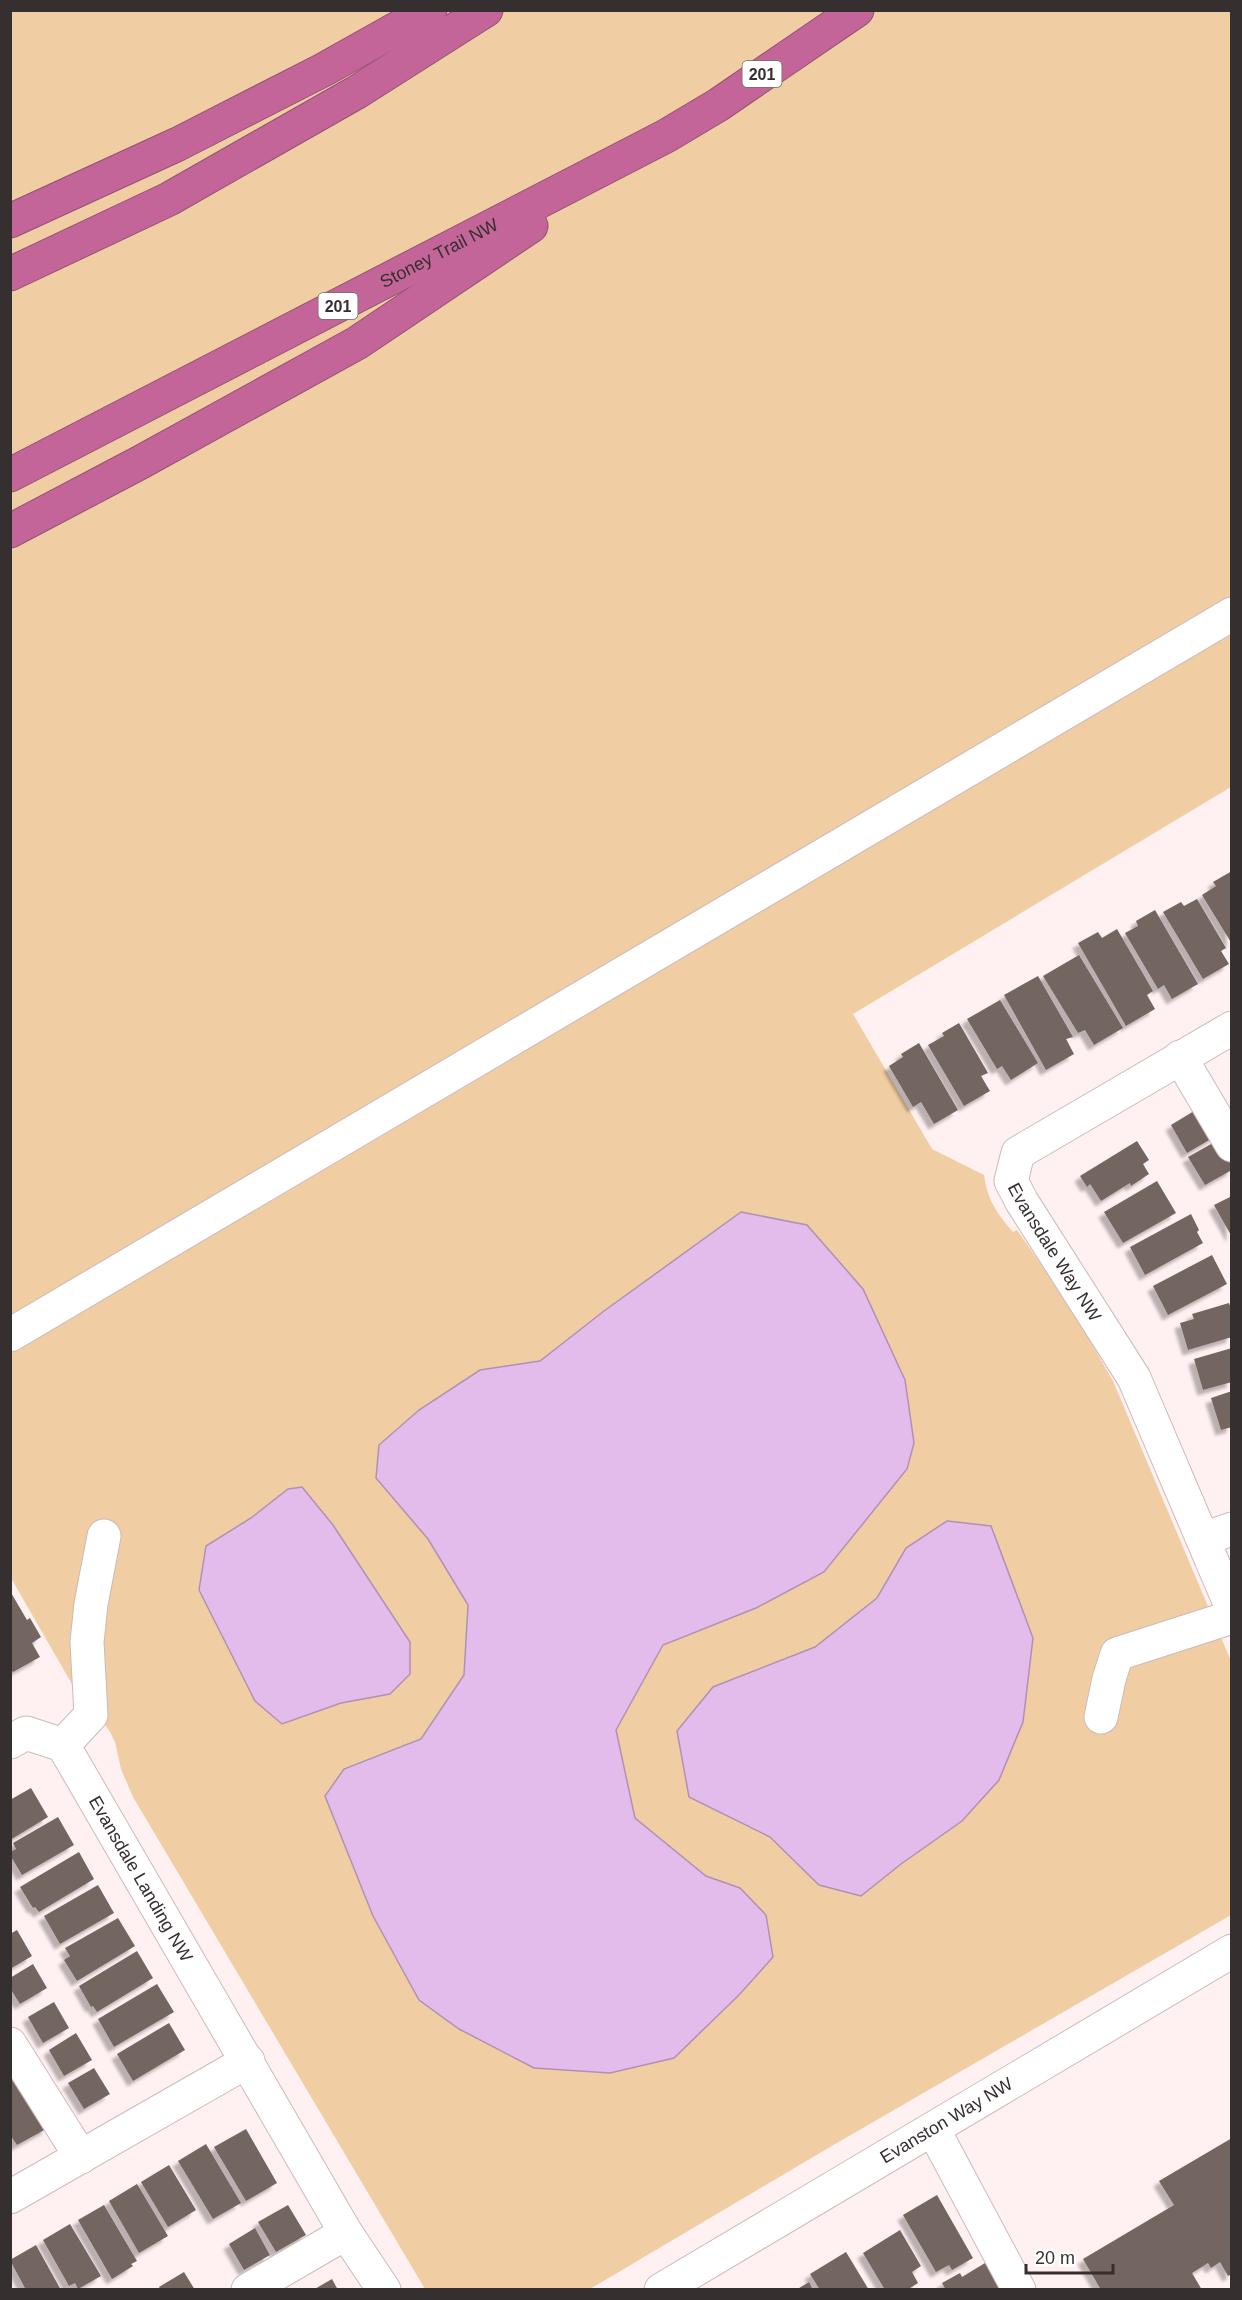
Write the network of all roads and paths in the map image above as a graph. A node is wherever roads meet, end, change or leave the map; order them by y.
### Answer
1 (430, 10) edge
2 (486, 10) edge
3 (856, 10) edge
4 (666, 136) junction
5 (10, 221) edge
6 (10, 274) edge
7 (10, 475) edge
8 (10, 531) edge
9 (1232, 614) edge
10 (1232, 1028) edge
11 (1180, 1057) junction
12 (1232, 1145) edge
13 (10, 1335) edge
14 (1217, 1534) edge
15 (104, 1536) dead end
16 (1232, 1608) edge
17 (1232, 1617) edge
18 (1101, 1717) dead end
19 (10, 1742) edge
20 (63, 1745) junction
21 (1232, 1951) edge
22 (10, 2044) edge
23 (248, 2061) junction
24 (933, 2129) junction
25 (81, 2157) junction
26 (10, 2197) edge
27 (346, 2233) junction
28 (248, 2289) edge
29 (384, 2289) edge
30 (661, 2289) edge
31 (1019, 2289) edge

1 - 5 highway
2 - 6 highway
3 - 4 highway, Stoney Trail NW / 201
4 - 7 highway, Stoney Trail NW / 201
4 - 8 highway
9 - 13 street
10 - 11 street, Evansdale Way NW
11 - 12 street
11 - 14 street, Evansdale Way NW
14 - 16 street, Evansdale Way NW
15 - 20 street
17 - 18 street
19 - 20 street
20 - 23 street, Evansdale Landing NW
21 - 24 street, Evanston Way NW
22 - 25 street
23 - 25 street
23 - 27 street, Evansdale Landing NW
24 - 30 street, Evanston Way NW
24 - 31 street
25 - 26 street
27 - 28 street
27 - 29 street, Evansdale Landing NW

